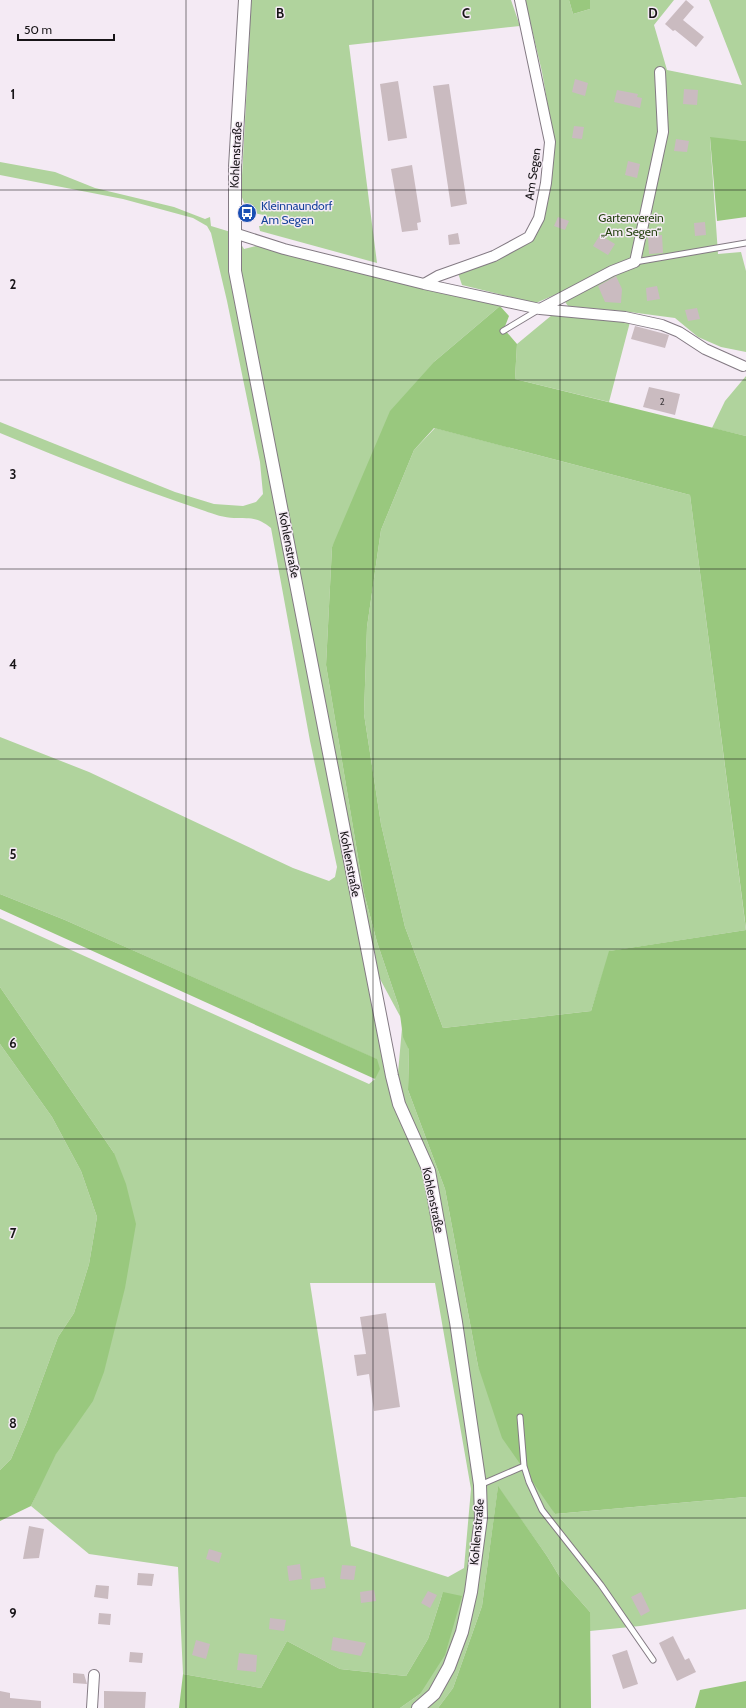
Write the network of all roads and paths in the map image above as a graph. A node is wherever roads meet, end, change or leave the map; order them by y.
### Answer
1 (244, 0) edge
2 (520, 0) edge
3 (660, 72) dead end
4 (234, 233) junction
5 (746, 243) edge
6 (635, 262) junction
7 (424, 284) junction
8 (540, 309) junction
9 (502, 331) dead end
10 (743, 366) dead end
11 (520, 1417) dead end
12 (524, 1466) junction
13 (480, 1485) junction
14 (653, 1660) dead end
15 (94, 1675) dead end
16 (92, 1708) edge
17 (418, 1708) edge

1 - 4 street, Kohlenstraße
2 - 7 street, Am Segen
3 - 6 street
4 - 7 street
4 - 13 street, Kohlenstraße
5 - 6 lane
6 - 8 street
7 - 8 street
8 - 9 lane
8 - 10 street
11 - 12 lane
12 - 13 lane
12 - 14 lane
13 - 17 street, Kohlenstraße
15 - 16 street

